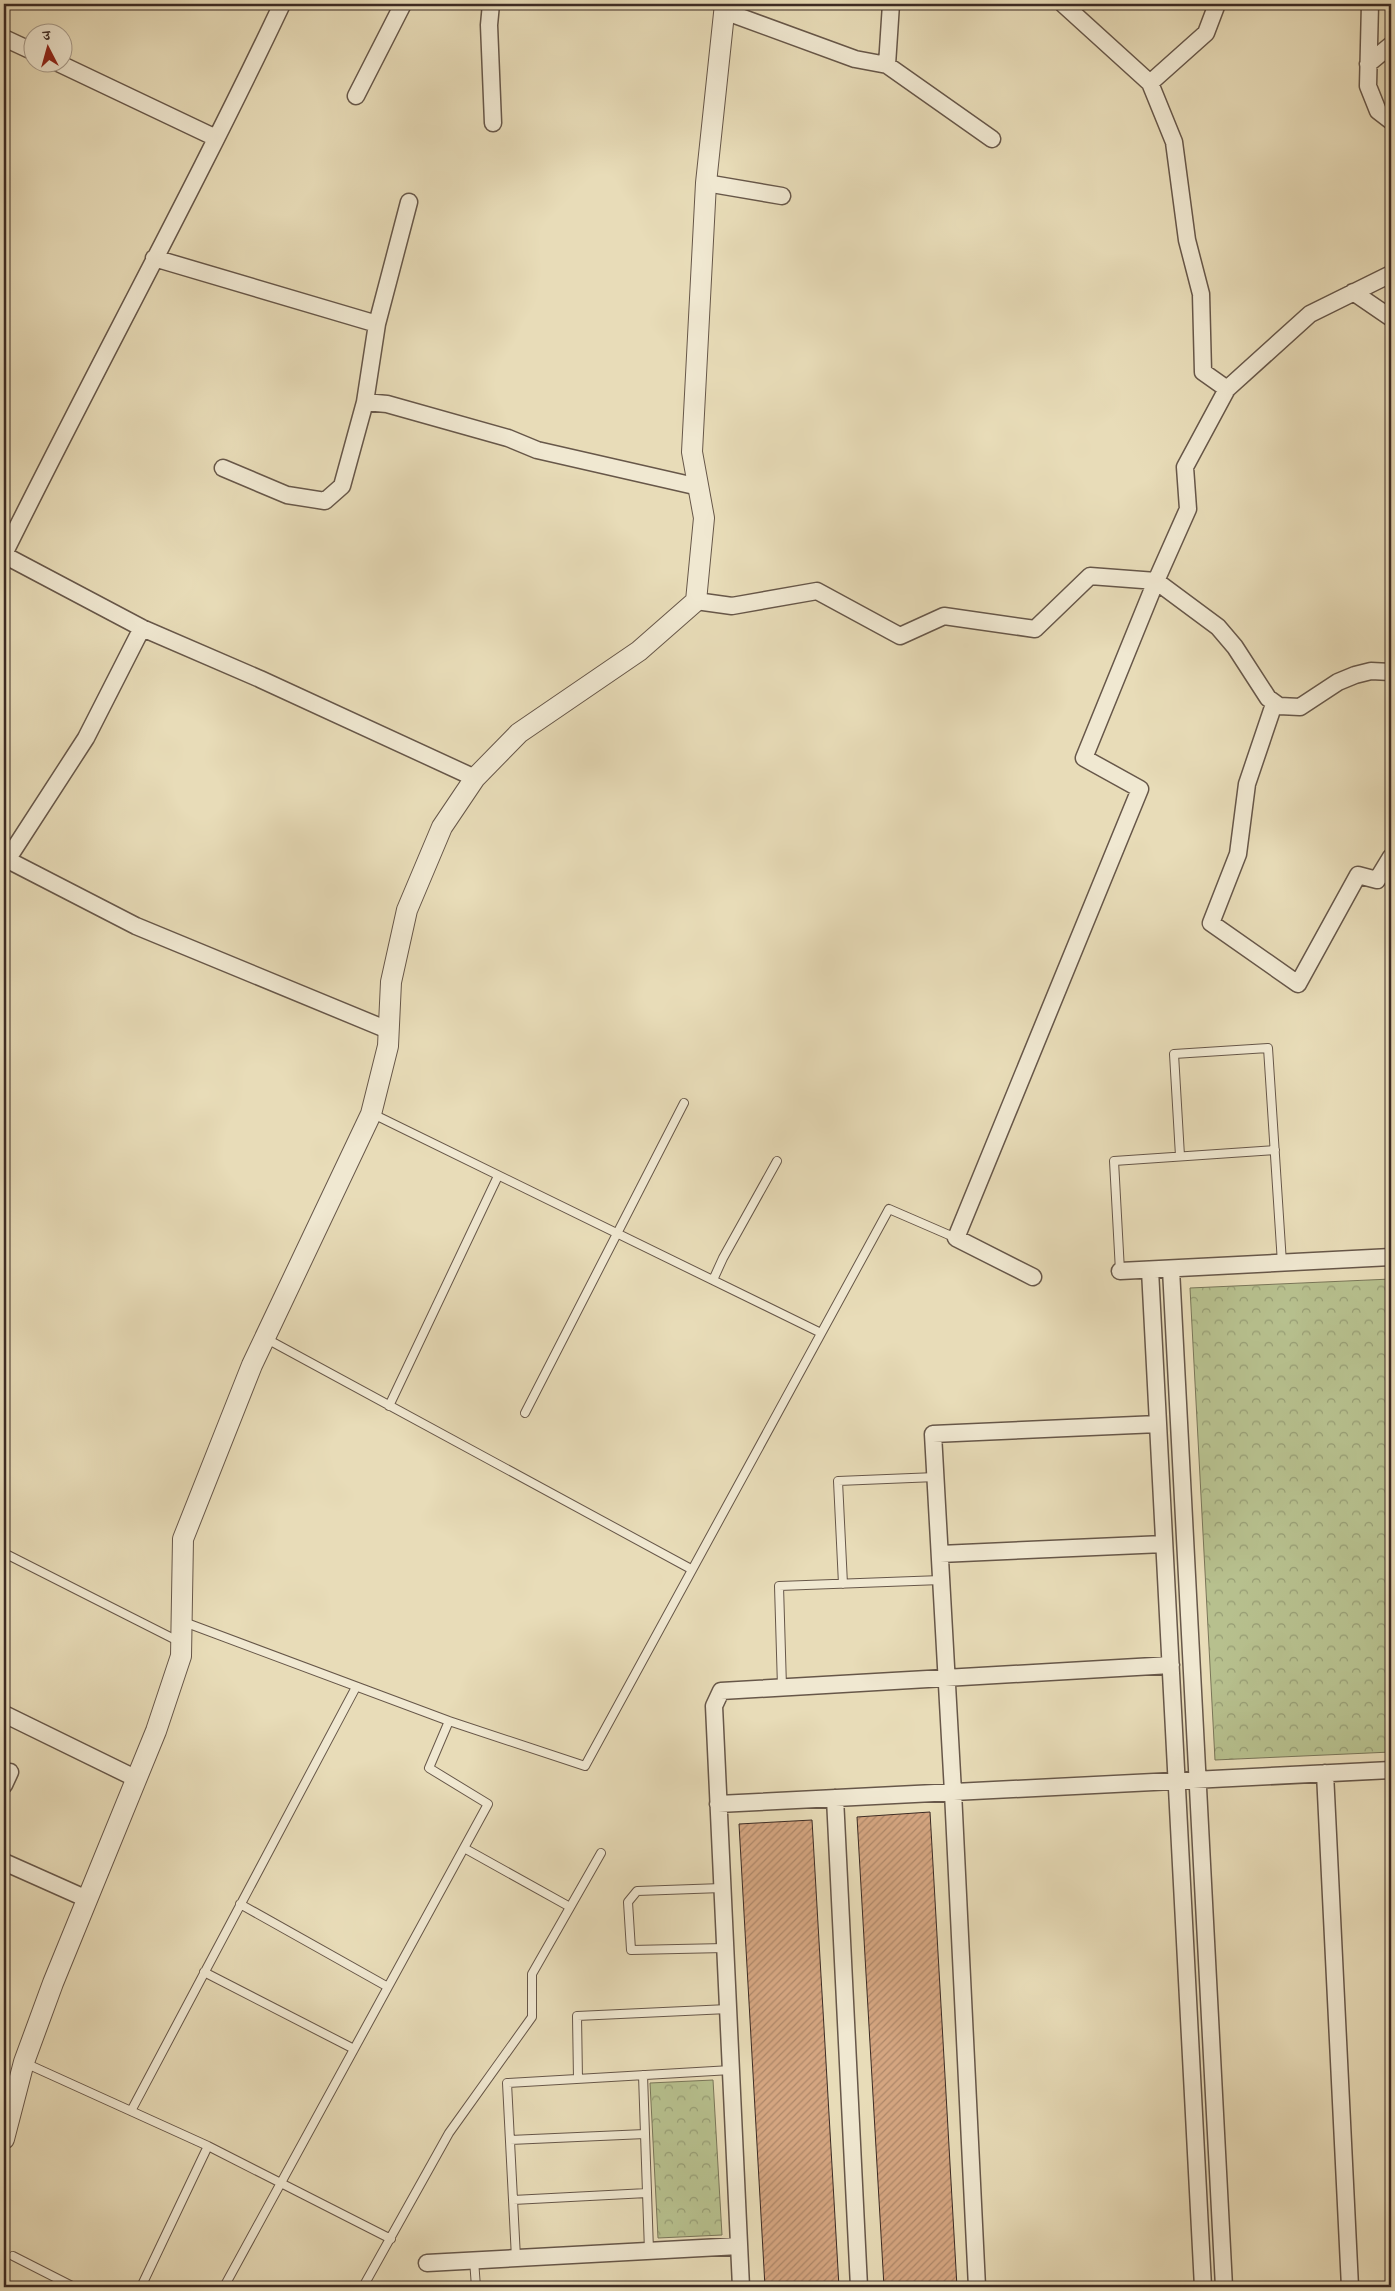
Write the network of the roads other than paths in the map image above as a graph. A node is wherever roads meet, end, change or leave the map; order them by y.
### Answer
1 (282, 4) edge
2 (403, 4) edge
3 (490, 4) edge
4 (891, 4) edge
5 (1063, 4) edge
6 (1217, 4) edge
7 (1370, 4) edge
8 (725, 7) edge
9 (4, 38) edge
10 (1391, 45) edge
11 (22, 46) edge
12 (1368, 64) junction
13 (887, 66) junction
14 (72, 70) edge
15 (1150, 83) junction
16 (356, 96) dead end
17 (1391, 121) edge
18 (493, 123) dead end
19 (216, 138) junction
20 (992, 138) dead end
21 (706, 183) junction
22 (782, 196) dead end
23 (409, 202) dead end
24 (154, 258) junction
25 (1391, 274) edge
26 (1354, 292) junction
27 (1391, 318) edge
28 (377, 324) junction
29 (1227, 389) junction
30 (365, 402) junction
31 (223, 468) dead end
32 (698, 487) junction
33 (4, 555) edge
34 (1156, 581) junction
35 (696, 601) junction
36 (142, 628) junction
37 (1391, 672) edge
38 (1274, 704) junction
39 (475, 778) junction
40 (1391, 857) edge
41 (6, 859) edge
42 (388, 1030) junction
43 (684, 1102) dead end
44 (371, 1114) junction
45 (1275, 1150) junction
46 (1180, 1156) junction
47 (777, 1161) dead end
48 (498, 1176) junction
49 (617, 1233) junction
50 (956, 1238) junction
51 (1391, 1258) edge
52 (1282, 1263) junction
53 (1172, 1269) junction
54 (1150, 1270) junction
55 (1120, 1271) joint
56 (1033, 1277) dead end
57 (712, 1280) junction
58 (821, 1333) junction
59 (265, 1338) junction
60 (389, 1406) junction
61 (525, 1413) dead end
62 (1158, 1424) junction
63 (936, 1477) junction
64 (1164, 1544) junction
65 (4, 1553) edge
66 (940, 1554) junction
67 (692, 1569) junction
68 (941, 1580) junction
69 (843, 1584) junction
70 (182, 1622) junction
71 (182, 1643) junction
72 (1171, 1665) junction
73 (947, 1678) junction
74 (356, 1687) junction
75 (782, 1687) junction
76 (4, 1714) edge
77 (449, 1721) junction
78 (1391, 1770) edge
79 (1325, 1773) junction
80 (136, 1779) junction
81 (1198, 1780) junction
82 (1177, 1781) junction
83 (953, 1792) junction
84 (835, 1798) junction
85 (718, 1804) junction
86 (464, 1848) junction
87 (601, 1853) dead end
88 (4, 1862) edge
89 (722, 1888) junction
90 (87, 1899) junction
91 (240, 1904) junction
92 (570, 1907) junction
93 (725, 1948) junction
94 (204, 1972) junction
95 (388, 1987) junction
96 (728, 2009) junction
97 (354, 2050) junction
98 (24, 2062) junction
99 (730, 2070) junction
100 (643, 2075) junction
101 (578, 2079) junction
102 (131, 2111) junction
103 (645, 2134) junction
104 (4, 2139) edge
105 (510, 2140) junction
106 (208, 2146) junction
107 (281, 2182) junction
108 (647, 2193) junction
109 (513, 2200) junction
110 (391, 2239) junction
111 (739, 2246) junction
112 (650, 2251) junction
113 (13, 2256) dead end
114 (516, 2258) junction
115 (474, 2260) junction
116 (426, 2263) dead end
117 (74, 2287) edge
118 (141, 2287) edge
119 (224, 2287) edge
120 (363, 2287) edge
121 (476, 2287) edge
122 (741, 2287) edge
123 (860, 2287) edge
124 (977, 2287) edge
125 (1203, 2287) edge
126 (1224, 2287) edge
127 (1350, 2287) edge

1 - 19 street
2 - 16 street
3 - 18 street
4 - 13 street
5 - 15 street
6 - 15 street
7 - 12 street
8 - 13 street
8 - 21 street
9 - 11 street
10 - 12 street
12 - 17 street
13 - 20 street
14 - 19 street
15 - 29 street
19 - 24 street
21 - 22 street
21 - 32 street
23 - 28 street
24 - 28 street
24 - 33 street
25 - 26 street
26 - 27 street
26 - 29 street
28 - 30 street
29 - 34 street
30 - 31 street
30 - 32 street
32 - 35 street
33 - 36 street
34 - 35 street
34 - 38 street
34 - 50 street
35 - 39 street
36 - 39 street
36 - 41 street
37 - 38 street
38 - 40 street
39 - 42 street
41 - 42 street
42 - 44 street
43 - 49 lane
44 - 48 lane
44 - 59 street
45 - 46 lane
45 - 46 lane
45 - 52 lane
46 - 55 lane
47 - 57 lane
48 - 49 lane
48 - 60 lane
49 - 57 lane
49 - 61 lane
50 - 56 street
50 - 58 lane
51 - 52 street
52 - 53 street
53 - 54 street
53 - 81 street
54 - 55 street
54 - 62 street
57 - 58 lane
58 - 67 lane
59 - 60 lane
59 - 70 street
60 - 67 lane
62 - 63 street
62 - 64 street
63 - 66 street
63 - 69 lane
64 - 66 street
64 - 72 street
65 - 71 lane
66 - 68 street
67 - 77 lane
68 - 69 lane
68 - 73 street
69 - 75 lane
70 - 71 street
70 - 74 lane
71 - 80 street
72 - 73 street
72 - 82 street
73 - 75 street
73 - 83 street
74 - 77 lane
74 - 91 lane
75 - 85 street
76 - 80 street
77 - 86 lane
78 - 79 street
79 - 81 street
79 - 127 street
80 - 90 street
81 - 82 street
81 - 126 street
82 - 83 street
82 - 125 street
83 - 84 street
83 - 124 street
84 - 85 street
84 - 123 street
85 - 89 street
86 - 92 lane
86 - 95 lane
87 - 92 lane
88 - 90 street
89 - 93 street
89 - 93 lane
90 - 98 street
91 - 94 lane
91 - 95 lane
92 - 110 lane
93 - 96 street
94 - 97 lane
94 - 102 lane
95 - 97 lane
96 - 99 street
96 - 101 lane
97 - 107 lane
98 - 102 lane
98 - 104 street
99 - 100 lane
99 - 111 street
100 - 101 lane
100 - 103 lane
101 - 105 lane
102 - 106 lane
103 - 105 lane
103 - 108 lane
105 - 109 lane
106 - 107 lane
106 - 118 lane
107 - 110 lane
107 - 119 lane
108 - 109 lane
108 - 112 lane
109 - 114 lane
110 - 120 lane
111 - 112 street
111 - 122 street
112 - 114 street
113 - 117 lane
114 - 115 street
115 - 116 street
115 - 121 lane

